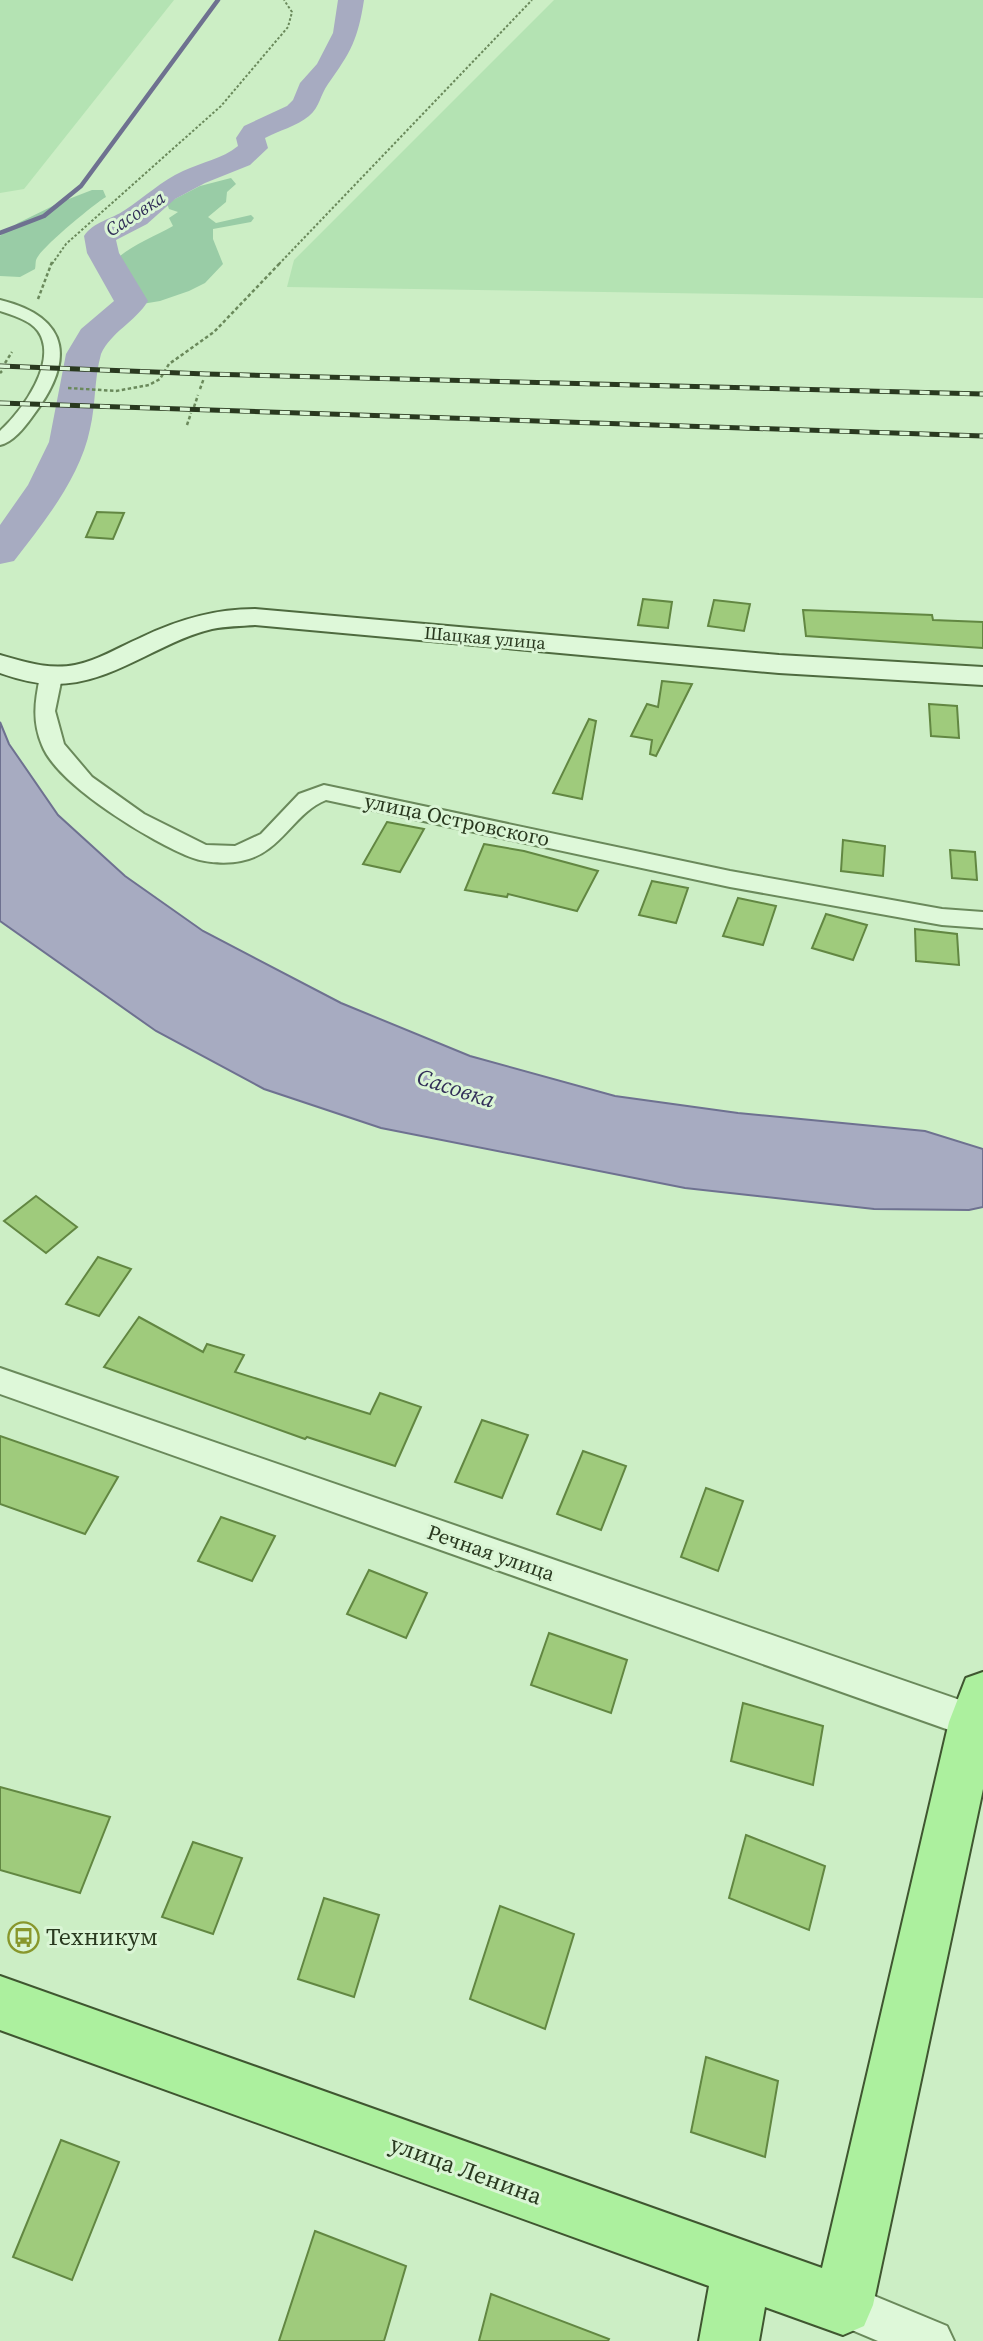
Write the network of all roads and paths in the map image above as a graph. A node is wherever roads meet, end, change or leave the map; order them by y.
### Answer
1 (284, 0) edge
2 (532, 0) edge
3 (0, 305) edge
4 (22, 314) junction
5 (12, 352) dead end
6 (5, 363) dead end
7 (204, 378) dead end
8 (43, 387) junction
9 (200, 389) dead end
10 (198, 395) dead end
11 (194, 407) dead end
12 (191, 413) dead end
13 (187, 425) dead end
14 (0, 440) edge
15 (0, 664) edge
16 (983, 676) edge
17 (51, 677) junction
18 (983, 920) edge
19 (0, 1381) edge
20 (980, 1714) edge
21 (0, 2003) edge
22 (742, 2269) junction
23 (843, 2305) junction
24 (729, 2341) edge
25 (932, 2341) edge

1 - 4 path
2 - 8 path
3 - 4 street
4 - 8 street
5 - 6 path
7 - 9 path
8 - 14 street
10 - 11 path
12 - 13 path
15 - 17 street, Шацкая улица
16 - 17 street, Шацкая улица
17 - 18 street, улица Островского
19 - 20 street, Речная улица
20 - 23 main road
21 - 22 main road, улица Ленина
22 - 23 main road, улица Ленина
22 - 24 main road
23 - 25 street, улица Ленина

